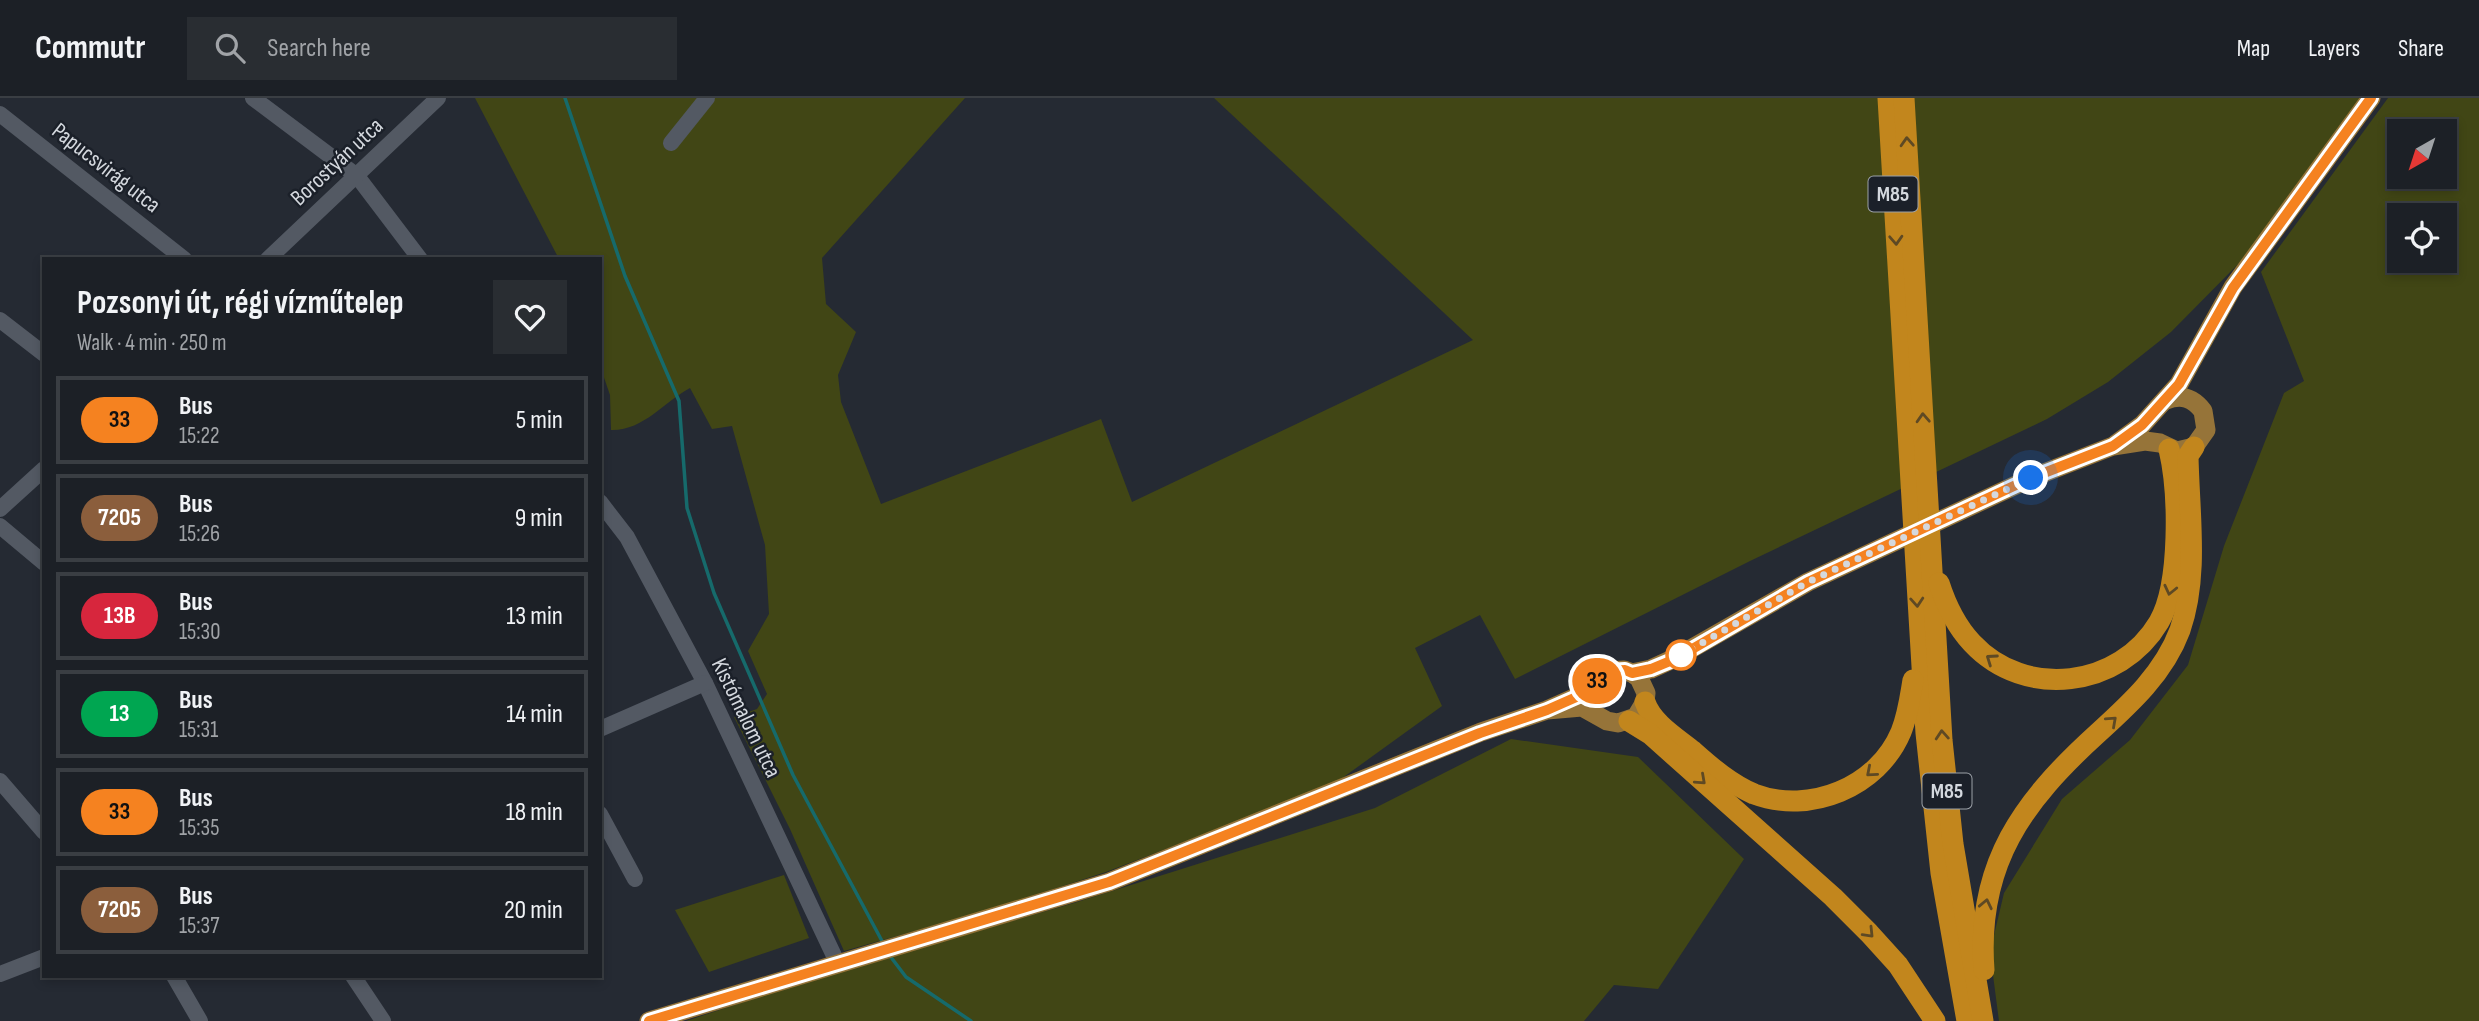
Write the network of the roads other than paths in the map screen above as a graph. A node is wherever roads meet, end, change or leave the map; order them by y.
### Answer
1 (253, 98) edge
2 (438, 98) edge
3 (707, 98) edge
4 (1888, 98) edge
5 (1904, 98) edge
6 (2371, 98) edge
7 (0, 114) edge
8 (671, 143) dead end
9 (357, 176) junction
10 (181, 257) edge
11 (270, 257) edge
12 (418, 257) edge
13 (0, 320) edge
14 (42, 352) edge
15 (2197, 354) junction
16 (2196, 402) junction
17 (2160, 406) junction
18 (2113, 446) junction
19 (2164, 446) junction
20 (2194, 447) junction
21 (42, 471) edge
22 (602, 505) edge
23 (0, 509) edge
24 (0, 526) edge
25 (1930, 558) junction
26 (42, 561) edge
27 (1920, 643) junction
28 (1675, 659) junction
29 (1632, 673) junction
30 (705, 683) junction
31 (1594, 684) junction
32 (1645, 698) junction
33 (1547, 710) junction
34 (1598, 714) junction
35 (1629, 722) junction
36 (602, 728) edge
37 (0, 780) edge
38 (602, 818) edge
39 (42, 830) edge
40 (635, 879) dead end
41 (42, 958) edge
42 (837, 962) junction
43 (0, 974) edge
44 (175, 978) edge
45 (354, 978) edge
46 (200, 1021) edge
47 (383, 1021) edge
48 (649, 1021) edge
49 (1936, 1021) edge
50 (1967, 1021) edge
51 (1985, 1021) edge

1 - 9 street
2 - 9 street, Borostyán utca
3 - 8 street
4 -> 27 highway, M85
25 -> 5 highway, M85
6 - 15 main road
7 - 10 street, Papucsvirág utca
9 - 11 street, Borostyán utca
9 - 12 street
13 - 14 street
15 - 16 main road
15 - 17 main road
16 - 17 main road
16 - 20 main road
17 - 18 main road
17 - 19 main road
18 - 19 main road
18 - 28 main road
19 - 20 main road
19 -> 25 highway
51 -> 20 highway
21 - 23 street
22 - 30 street, Kistómalom utca
24 - 26 street
51 -> 25 highway, M85
27 -> 32 highway
27 - 50 highway, M85
28 - 29 main road
28 - 32 main road
29 - 31 main road
29 - 32 main road
30 - 36 street
30 - 42 street, Kistómalom utca
31 - 33 main road
31 - 34 main road
32 - 35 main road
33 - 34 main road
33 - 42 main road
34 - 35 main road
35 -> 49 highway
37 - 39 street
38 - 40 street
41 - 43 street
42 - 48 main road
44 - 46 street
45 - 47 street

